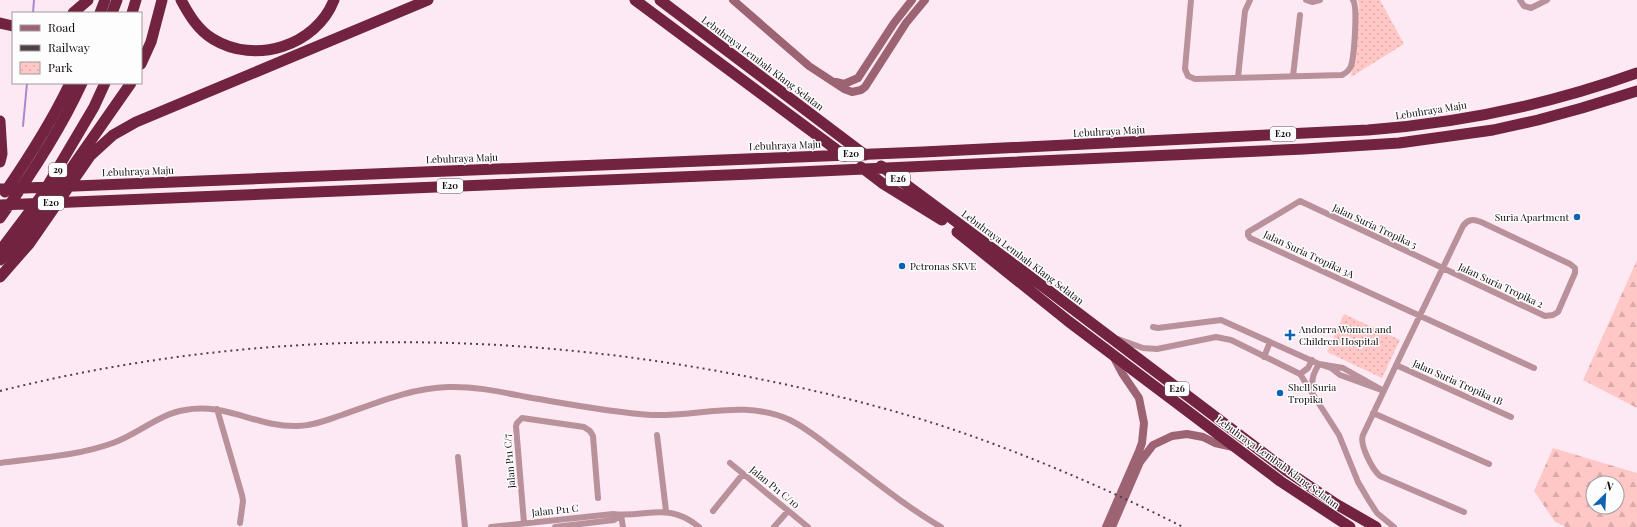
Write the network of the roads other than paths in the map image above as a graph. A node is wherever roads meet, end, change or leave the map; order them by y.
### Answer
1 (88, 0) edge
2 (105, 0) edge
3 (117, 0) edge
4 (136, 0) edge
5 (162, 0) edge
6 (180, 0) edge
7 (334, 0) edge
8 (428, 0) edge
9 (625, 0) edge
10 (635, 0) edge
11 (660, 0) edge
12 (733, 0) edge
13 (912, 0) edge
14 (925, 0) edge
15 (1191, 0) edge
16 (1250, 0) edge
17 (1306, 0) edge
18 (1320, 0) edge
19 (1353, 0) edge
20 (1520, 0) edge
21 (1547, 0) edge
22 (650, 11) junction
23 (74, 12) edge
24 (100, 12) edge
25 (112, 12) edge
26 (132, 12) edge
27 (1300, 14) dead end
28 (0, 23) edge
29 (12, 26) edge
30 (895, 39) junction
31 (882, 41) junction
32 (142, 62) edge
33 (1637, 73) edge
34 (1293, 76) junction
35 (1238, 77) junction
36 (835, 82) junction
37 (70, 84) edge
38 (82, 84) edge
39 (105, 84) edge
40 (130, 84) edge
41 (1637, 91) edge
42 (0, 121) edge
43 (0, 162) edge
44 (0, 189) edge
45 (0, 199) edge
46 (1300, 201) joint
47 (0, 205) edge
48 (0, 218) edge
49 (0, 251) edge
50 (0, 260) edge
51 (1442, 268) junction
52 (0, 276) edge
53 (1420, 316) junction
54 (1152, 327) dead end
55 (1112, 338) junction
56 (1270, 342) junction
57 (1113, 356) junction
58 (1264, 357) junction
59 (1312, 360) junction
60 (1319, 364) junction
61 (1396, 365) junction
62 (1534, 368) dead end
63 (1300, 374) junction
64 (1384, 391) junction
65 (1313, 395) junction
66 (217, 409) junction
67 (1373, 413) junction
68 (1511, 416) dead end
69 (657, 435) dead end
70 (1236, 448) junction
71 (458, 457) dead end
72 (1137, 461) junction
73 (0, 463) edge
74 (730, 463) dead end
75 (1489, 464) dead end
76 (743, 474) junction
77 (598, 498) dead end
78 (666, 511) junction
79 (713, 511) dead end
80 (788, 511) junction
81 (1464, 512) dead end
82 (621, 515) junction
83 (240, 523) dead end
84 (524, 523) junction
85 (465, 527) edge
86 (491, 527) edge
87 (555, 527) edge
88 (623, 527) edge
89 (699, 527) edge
90 (774, 527) edge
91 (808, 527) edge
92 (941, 527) edge
93 (1106, 527) edge
94 (1112, 527) edge
95 (1350, 527) edge
96 (1376, 527) edge
97 (1394, 527) edge

1 - 23 highway
2 - 24 highway
3 - 25 highway
4 - 26 highway
5 - 32 highway
6 - 7 highway
8 - 52 highway
9 - 22 highway
10 - 22 highway, Lebuhraya Lembah Klang Selatan / E26
11 - 55 highway, Lebuhraya Lembah Klang Selatan / E26
12 - 36 street
13 - 31 street
14 - 30 street
15 - 35 street
16 - 35 street
17 - 18 street
19 - 34 street
20 - 21 street
22 - 57 highway, Lebuhraya Lembah Klang Selatan / E26
27 - 34 street
28 - 29 highway
30 - 31 street
30 - 36 street
31 - 36 street
33 - 44 highway, Lebuhraya Maju / E20
34 - 35 street
37 - 45 highway
38 - 48 highway, 29
39 - 49 highway, 29
40 - 50 highway
41 - 47 highway, E20
42 - 43 highway
46 - 51 street, Jalan Suria Tropika 5
46 - 53 street, Jalan Suria Tropika 3A
51 - 51 street, Jalan Suria Tropika 2
51 - 53 street
53 - 61 street
53 - 62 street
54 - 56 street
55 - 58 street
55 - 96 highway, Lebuhraya Lembah Klang Selatan / E26
56 - 58 street
56 - 59 street
57 - 70 highway, Lebuhraya Lembah Klang Selatan / E26
57 - 72 street
58 - 63 street
59 - 60 street
59 - 63 street
60 - 64 street
60 - 65 street
61 - 64 street
61 - 68 street, Jalan Suria Tropika 1B
63 - 65 street
64 - 67 street
65 - 97 street
66 - 73 street
66 - 83 street
66 - 92 street
67 - 75 street
67 - 81 street
69 - 78 street
70 - 72 street
70 - 95 highway, Lebuhraya Lembah Klang Selatan / E26
71 - 85 street
72 - 93 street
72 - 94 street
74 - 76 street, Jalan P11 C/10
76 - 79 street
76 - 80 street, Jalan P11 C/10
77 - 84 street, Jalan P11 C/7
78 - 82 street, Jalan P11 C
78 - 89 street, Jalan P11 C
80 - 90 street
80 - 91 street, Jalan P11 C/10
82 - 84 street, Jalan P11 C
82 - 87 street, Jalan P11 C
82 - 88 street
84 - 86 street, Jalan P11 C

